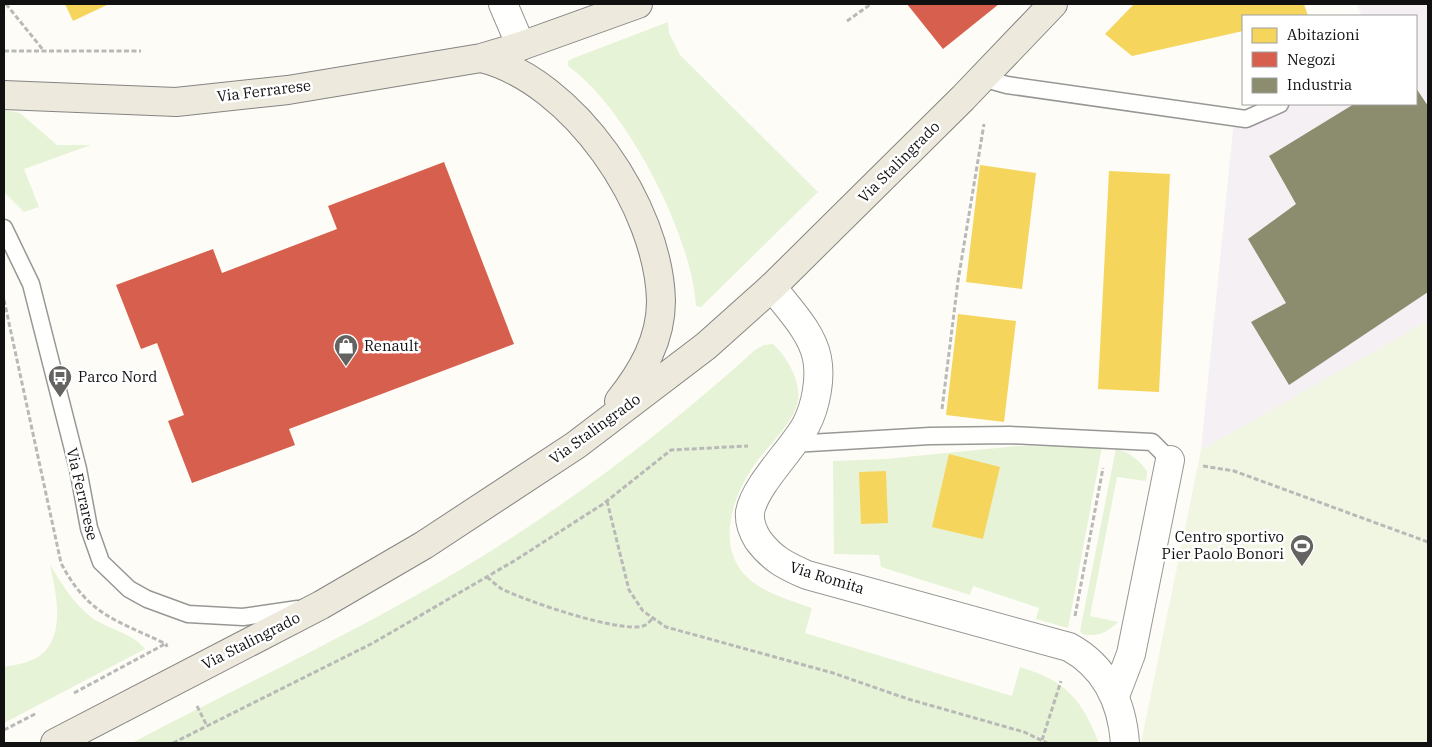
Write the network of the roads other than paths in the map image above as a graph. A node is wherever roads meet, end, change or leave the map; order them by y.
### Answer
1 (503, 4) edge
2 (638, 4) edge
3 (1053, 4) edge
4 (521, 46) junction
5 (481, 58) junction
6 (995, 81) junction
7 (4, 95) edge
8 (1278, 105) edge
9 (4, 228) edge
10 (772, 287) junction
11 (792, 444) junction
12 (576, 445) junction
13 (1170, 460) joint
14 (320, 605) junction
15 (1115, 696) junction
16 (54, 743) edge
17 (1125, 743) edge

1 - 4 street
2 - 4 main road, Via Ferrarese
3 - 6 main road, Via Stalingrado
4 - 5 main road, Via Ferrarese
5 - 7 main road, Via Ferrarese
5 - 12 main road
6 - 8 lane
6 - 10 main road, Via Stalingrado
9 - 14 lane, Via Ferrarese
10 - 11 street, Via Romita
10 - 12 main road, Via Stalingrado
11 - 13 lane
11 - 15 street, Via Romita
12 - 14 main road, Via Stalingrado
13 - 15 street
14 - 16 main road, Via Stalingrado
15 - 17 street, Via Romita

